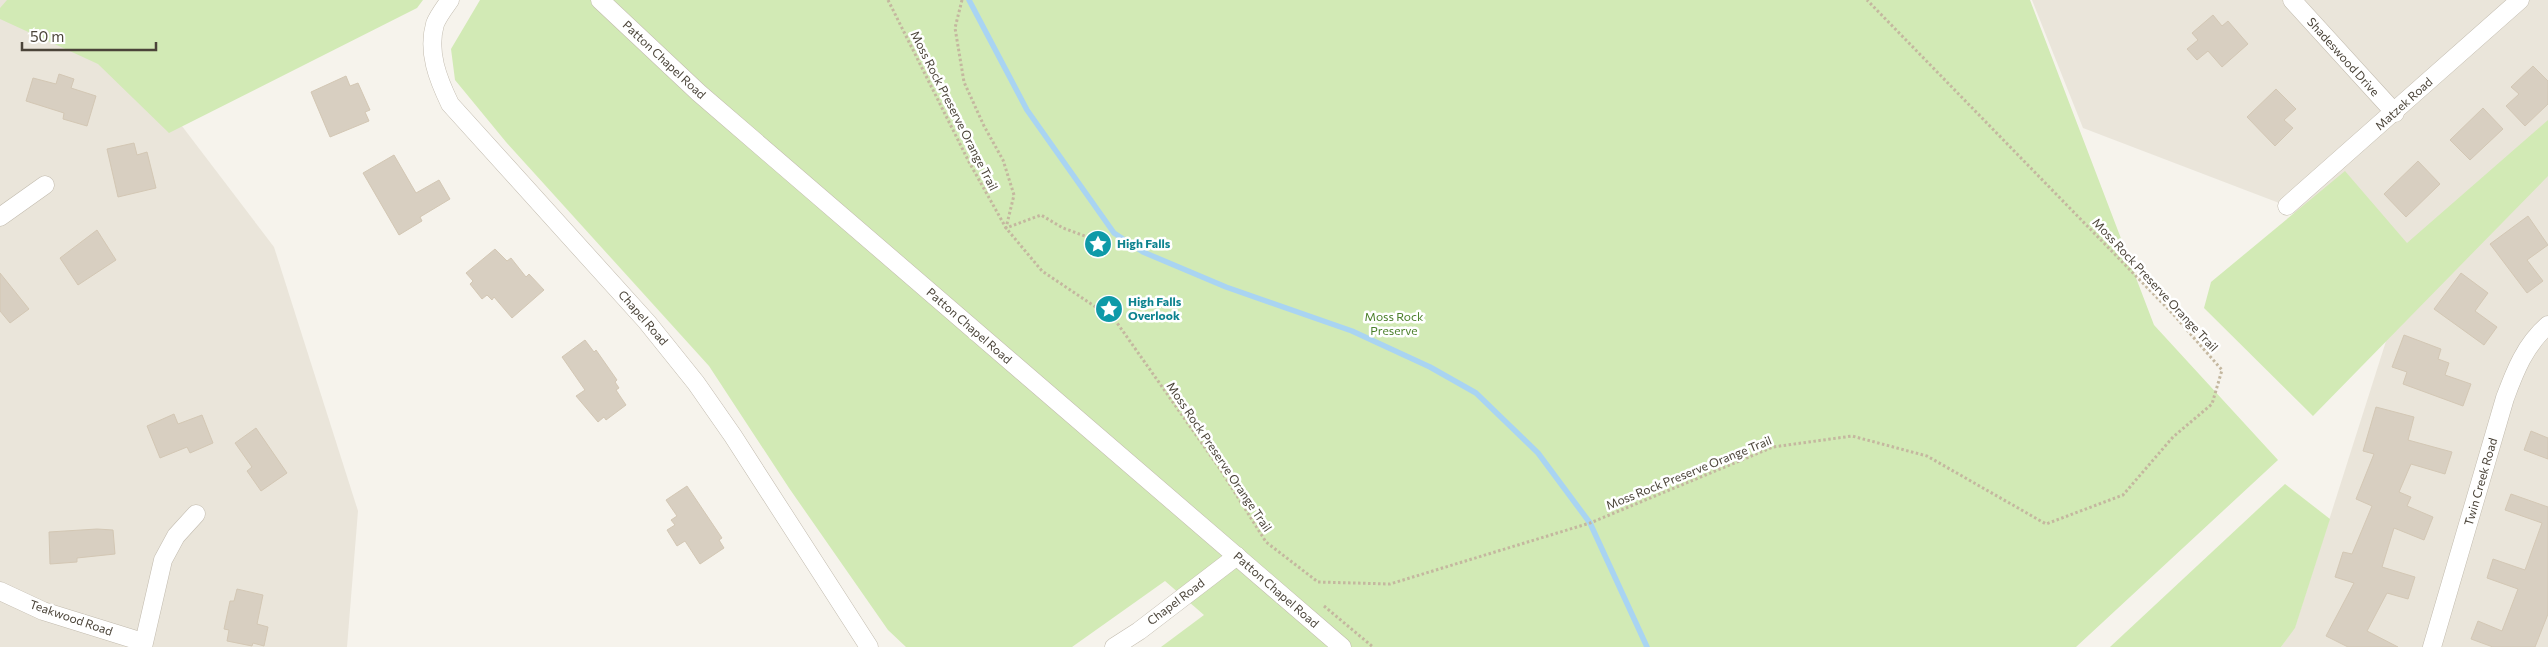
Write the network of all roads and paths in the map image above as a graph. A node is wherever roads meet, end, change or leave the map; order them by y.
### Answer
1 (450, 0) edge
2 (600, 0) edge
3 (888, 0) edge
4 (962, 0) edge
5 (1867, 0) edge
6 (2292, 0) edge
7 (2520, 0) edge
8 (2395, 113) junction
9 (45, 185) dead end
10 (2287, 206) dead end
11 (0, 217) edge
12 (1006, 228) junction
13 (1093, 239) dead end
14 (2548, 325) edge
15 (196, 514) dead end
16 (1237, 556) junction
17 (0, 591) edge
18 (143, 644) edge
19 (868, 647) edge
20 (1114, 647) edge
21 (1342, 647) edge
22 (2432, 647) edge

1 - 19 street, Chapel Road
2 - 16 street, Patton Chapel Road
3 - 12 path, Moss Rock Preserve Orange Trail
4 - 12 path, Moss Rock Preserve Orange Trail
5 - 12 path, Moss Rock Preserve Orange Trail
6 - 8 street, Shadeswood Drive
7 - 8 street, Matzek Road
8 - 10 street, Matzek Road
9 - 11 street
12 - 13 path
14 - 22 street, Twin Creek Road
15 - 18 street
16 - 20 street, Chapel Road
16 - 21 street, Patton Chapel Road
17 - 18 street, Teakwood Road

